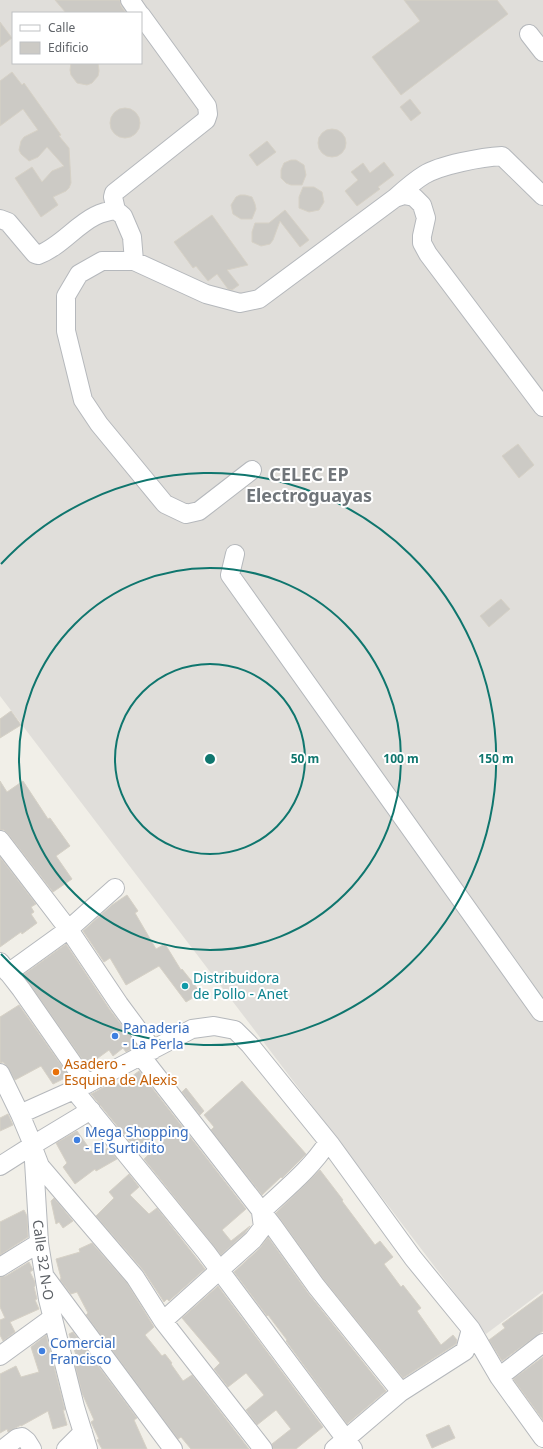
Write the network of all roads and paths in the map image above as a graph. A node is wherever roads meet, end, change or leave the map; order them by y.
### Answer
1 (130, 0) edge
2 (139, 12) edge
3 (142, 17) edge
4 (529, 34) dead end
5 (543, 52) edge
6 (543, 196) edge
7 (395, 198) junction
8 (116, 210) junction
9 (0, 219) edge
10 (134, 261) junction
11 (543, 406) edge
12 (252, 470) dead end
13 (235, 554) dead end
14 (0, 840) edge
15 (115, 888) dead end
16 (69, 929) junction
17 (4, 968) edge
18 (543, 1011) edge
19 (147, 1053) junction
20 (0, 1073) edge
21 (80, 1087) junction
22 (91, 1110) junction
23 (20, 1114) junction
24 (328, 1142) junction
25 (32, 1145) junction
26 (0, 1166) edge
27 (261, 1212) junction
28 (39, 1243) junction
29 (0, 1267) edge
30 (220, 1271) junction
31 (44, 1275) junction
32 (52, 1318) junction
33 (164, 1320) junction
34 (471, 1329) junction
35 (543, 1343) edge
36 (0, 1356) edge
37 (499, 1377) junction
38 (401, 1392) junction
39 (543, 1437) edge
40 (85, 1441) edge
41 (344, 1446) edge
42 (3, 1449) edge
43 (32, 1449) edge
44 (66, 1449) edge
45 (173, 1449) edge
46 (263, 1449) edge

1 - 2 street
3 - 8 street
4 - 5 street
6 - 7 street
7 - 10 street
7 - 11 street
8 - 9 street
8 - 10 street
10 - 12 street
13 - 18 street
14 - 16 street
15 - 16 street
16 - 17 street
16 - 19 street
17 - 21 street
19 - 21 street
19 - 24 street
19 - 27 street
20 - 23 street, Calle 32 N-O
21 - 22 street
21 - 23 street
22 - 25 street
22 - 30 street
23 - 25 street, Calle 32 N-O
24 - 27 street
24 - 34 street
25 - 26 street
25 - 28 street, Calle 32 N-O
25 - 33 street
27 - 30 street
27 - 38 street
28 - 29 street
28 - 31 street, Calle 32 N-O
30 - 33 street
30 - 41 street
31 - 32 street, Calle 32 N-O
31 - 45 street
32 - 36 street
32 - 40 street, Calle 32 N-O
33 - 46 street
34 - 37 street
34 - 38 street
35 - 37 street
37 - 39 street
38 - 41 street
40 - 44 street
42 - 43 street

